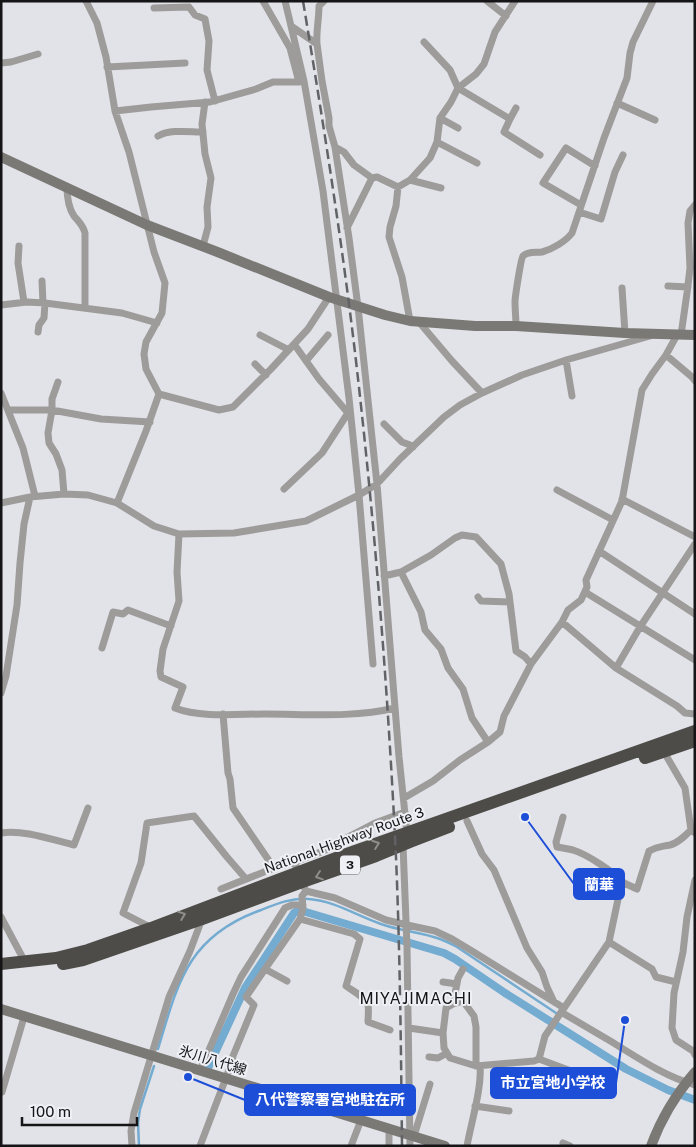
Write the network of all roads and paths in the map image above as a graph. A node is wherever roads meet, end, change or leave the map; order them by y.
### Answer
1 (86, 1) edge
2 (263, 1) edge
3 (285, 1) edge
4 (324, 1) edge
5 (487, 1) edge
6 (515, 1) edge
7 (653, 1) edge
8 (154, 8) dead end
9 (506, 16) junction
10 (291, 26) junction
11 (424, 42) dead end
12 (317, 44) junction
13 (38, 54) dead end
14 (1, 63) edge
15 (185, 63) dead end
16 (107, 67) junction
17 (302, 82) junction
18 (458, 88) junction
19 (215, 101) junction
20 (205, 102) junction
21 (617, 103) junction
22 (516, 108) dead end
23 (115, 111) junction
24 (440, 118) junction
25 (510, 119) junction
26 (655, 120) dead end
27 (458, 128) dead end
28 (203, 132) junction
29 (158, 136) dead end
30 (437, 142) junction
31 (335, 147) junction
32 (540, 155) dead end
33 (623, 155) dead end
34 (1, 157) edge
35 (477, 163) dead end
36 (594, 166) junction
37 (372, 178) junction
38 (410, 180) junction
39 (67, 187) junction
40 (398, 187) junction
41 (441, 188) dead end
42 (695, 205) edge
43 (580, 208) junction
44 (147, 226) junction
45 (347, 229) junction
46 (19, 246) dead end
47 (203, 246) junction
48 (42, 281) dead end
49 (668, 286) dead end
50 (688, 287) junction
51 (622, 288) dead end
52 (333, 298) junction
53 (24, 302) junction
54 (44, 303) junction
55 (1, 306) edge
56 (358, 307) junction
57 (85, 308) junction
58 (415, 322) junction
59 (156, 323) junction
60 (516, 326) junction
61 (38, 332) dead end
62 (625, 333) junction
63 (328, 334) dead end
64 (660, 334) junction
65 (260, 335) dead end
66 (679, 335) junction
67 (695, 335) edge
68 (291, 347) junction
69 (666, 355) junction
70 (566, 360) junction
71 (306, 361) junction
72 (255, 364) dead end
73 (266, 375) junction
74 (58, 382) dead end
75 (695, 382) edge
76 (1, 393) edge
77 (482, 393) junction
78 (159, 394) junction
79 (572, 396) dead end
80 (8, 410) junction
81 (52, 410) junction
82 (150, 422) junction
83 (384, 424) dead end
84 (412, 446) junction
85 (377, 484) junction
86 (284, 489) dead end
87 (557, 490) dead end
88 (64, 494) junction
89 (359, 495) junction
90 (32, 497) junction
91 (622, 499) junction
92 (1, 503) edge
93 (117, 503) junction
94 (613, 520) junction
95 (179, 534) junction
96 (695, 537) edge
97 (695, 544) edge
98 (599, 551) junction
99 (401, 572) junction
100 (384, 576) junction
101 (585, 592) junction
102 (663, 592) junction
103 (478, 597) dead end
104 (510, 602) junction
105 (695, 614) edge
106 (562, 622) junction
107 (171, 626) junction
108 (640, 627) junction
109 (102, 648) dead end
110 (695, 660) edge
111 (373, 664) dead end
112 (531, 664) junction
113 (616, 668) junction
114 (3, 675) edge
115 (1, 693) edge
116 (395, 708) junction
117 (223, 714) junction
118 (695, 714) edge
119 (695, 731) edge
120 (695, 741) edge
121 (488, 742) junction
122 (664, 752) junction
123 (404, 798) junction
124 (88, 808) dead end
125 (405, 812) junction
126 (563, 817) dead end
127 (467, 820) junction
128 (693, 832) edge
129 (1, 833) edge
130 (404, 839) junction
131 (274, 868) junction
132 (246, 879) junction
133 (695, 880) edge
134 (624, 883) junction
135 (221, 889) dead end
136 (301, 890) junction
137 (1, 917) edge
138 (300, 917) junction
139 (202, 919) junction
140 (150, 928) junction
141 (407, 935) junction
142 (609, 942) junction
143 (25, 962) junction
144 (1, 964) edge
145 (264, 969) junction
146 (462, 969) dead end
147 (1, 973) edge
148 (287, 981) dead end
149 (443, 982) dead end
150 (676, 982) junction
151 (457, 984) junction
152 (555, 1003) junction
153 (453, 1004) junction
154 (1, 1009) edge
155 (562, 1010) junction
156 (24, 1017) junction
157 (409, 1028) junction
158 (390, 1030) dead end
159 (443, 1033) junction
160 (447, 1053) junction
161 (695, 1054) edge
162 (151, 1056) junction
163 (429, 1057) dead end
164 (539, 1059) junction
165 (478, 1066) junction
166 (200, 1071) junction
167 (571, 1071) dead end
168 (695, 1072) edge
169 (226, 1078) junction
170 (430, 1084) dead end
171 (688, 1084) edge
172 (2, 1092) edge
173 (475, 1106) junction
174 (509, 1111) dead end
175 (361, 1120) junction
176 (389, 1128) junction
177 (411, 1139) edge
178 (441, 1145) edge
179 (132, 1146) edge
180 (200, 1146) edge
181 (350, 1146) edge
182 (389, 1146) edge
183 (466, 1146) edge
184 (651, 1146) edge

1 - 16 street
2 - 17 street
3 - 10 street
4 - 12 street
5 - 9 street
6 - 9 street
7 - 21 street
8 - 19 street
9 - 18 street
10 - 12 street
10 - 17 street
11 - 18 street
12 - 31 street
13 - 14 street
15 - 16 street
16 - 23 street
17 - 19 street
17 - 52 street
18 - 24 street
18 - 25 street
19 - 20 street
20 - 23 street
20 - 28 street
21 - 26 street
21 - 36 street
22 - 25 street
23 - 44 street
24 - 27 street
24 - 30 street
25 - 32 street
28 - 29 street
28 - 47 street
30 - 35 street
30 - 38 street
31 - 37 street
31 - 45 street
33 - 43 street
34 - 39 street
36 - 43 street
36 - 43 street
37 - 40 street
37 - 45 street
38 - 40 street
38 - 41 street
39 - 44 street
39 - 57 street
40 - 58 street
42 - 50 street
43 - 60 street
44 - 47 street
44 - 59 street
45 - 56 street
46 - 53 street
47 - 52 street
48 - 54 street
49 - 50 street
50 - 66 street
51 - 62 street
52 - 56 street
52 - 68 street
52 - 89 street
53 - 54 street
53 - 55 street
54 - 57 street
54 - 61 street
56 - 58 street
56 - 85 street
57 - 59 street
58 - 60 street
58 - 77 street
59 - 78 street
60 - 62 street
62 - 64 street
63 - 71 street
64 - 66 street
64 - 70 street
65 - 68 street
66 - 67 street
66 - 69 street
68 - 71 street
68 - 73 street
69 - 75 street
69 - 91 street
70 - 77 street
70 - 79 street
71 - 86 street
72 - 73 street
73 - 78 street
74 - 81 street
76 - 80 street
77 - 84 street
78 - 82 street
80 - 81 street
80 - 90 street
81 - 82 street
81 - 88 street
82 - 93 street
83 - 84 street
84 - 85 street
85 - 89 street
85 - 100 street
87 - 94 street
88 - 90 street
88 - 93 street
89 - 95 street
89 - 111 street
90 - 92 street
90 - 114 street
91 - 94 street
91 - 96 street
93 - 95 street
94 - 98 street
95 - 107 street
97 - 102 street
98 - 101 street
98 - 102 street
99 - 100 street
99 - 104 street
99 - 121 street
100 - 116 street
101 - 106 street
101 - 108 street
102 - 105 street
102 - 108 street
103 - 104 street
104 - 112 street
106 - 112 street
106 - 113 street
107 - 109 street
107 - 117 street
108 - 110 street
108 - 113 street
112 - 121 street
113 - 118 street
114 - 115 street
116 - 117 street
116 - 123 street
117 - 131 street
119 - 130 highway, National Highway Route 3 / 3
120 - 122 highway, National Highway Route 3 / 3
121 - 123 street
122 - 127 highway, National Highway Route 3 / 3
122 - 128 street
123 - 125 street
124 - 129 street
125 - 130 street
125 - 136 street
126 - 134 street
127 - 130 highway, National Highway Route 3 / 3
127 - 152 street
128 - 134 street
130 - 136 highway, National Highway Route 3 / 3
130 - 141 street
131 - 132 street
131 - 136 street
132 - 135 street
132 - 140 street
133 - 150 street
134 - 142 street
136 - 138 street
136 - 139 highway, National Highway Route 3 / 3
140 -> 136 highway, National Highway Route 3 / 3
136 - 141 street
136 - 166 street
137 - 143 street
138 - 145 street
138 - 158 street
139 - 147 highway, National Highway Route 3 / 3
139 - 162 street
140 - 143 highway, National Highway Route 3 / 3
141 - 152 street
141 - 157 street
142 - 150 street
142 - 155 street
143 - 144 highway, National Highway Route 3 / 3
145 - 148 street
145 - 169 street
146 - 151 street
149 - 151 street
150 - 161 street
151 - 153 street
152 - 155 street
153 - 159 street
153 - 165 street
154 - 156 street, 氷川八代線
155 - 164 street
155 - 171 street
156 - 162 street, 氷川八代線
156 - 172 street
157 - 159 street
157 - 177 street
159 - 160 street
160 - 163 street
160 - 165 street
162 - 166 street, 氷川八代線
162 - 179 street
164 - 165 street
164 - 167 street
165 - 173 street
166 - 169 street, 氷川八代線
168 - 171 street
169 - 175 street, 氷川八代線
169 - 180 street
170 - 177 street
171 - 184 street
173 - 174 street
173 - 183 street
175 - 176 street, 氷川八代線
175 - 181 street
176 - 177 street, 氷川八代線
176 - 182 street
177 - 178 street, 氷川八代線

